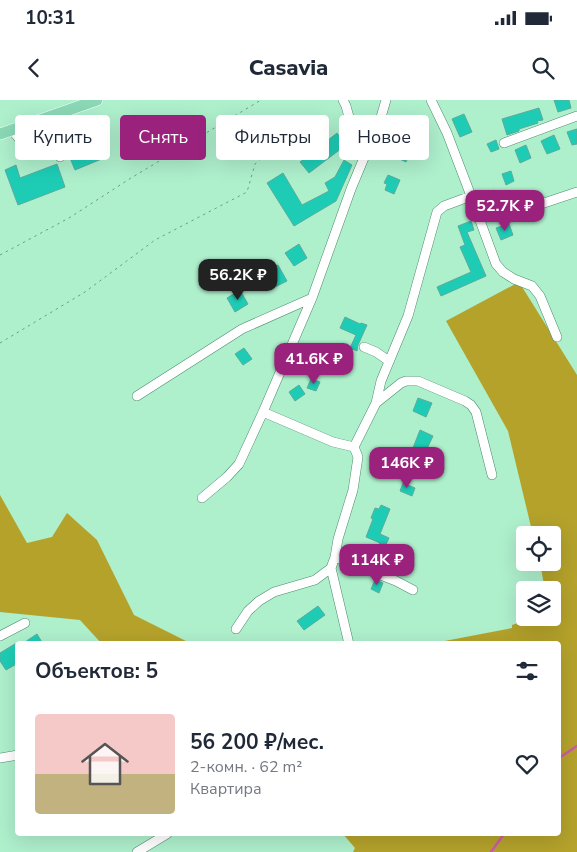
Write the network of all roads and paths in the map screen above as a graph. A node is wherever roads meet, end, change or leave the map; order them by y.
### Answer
1 (96, 100) edge
2 (261, 100) edge
3 (343, 100) edge
4 (386, 100) edge
5 (431, 100) edge
6 (59, 113) joint
7 (349, 115) edge
8 (577, 116) edge
9 (12, 130) junction
10 (0, 134) edge
11 (15, 134) edge
12 (504, 143) dead end
13 (259, 160) edge
14 (577, 192) edge
15 (471, 196) junction
16 (523, 210) dead end
17 (0, 255) edge
18 (312, 298) junction
19 (557, 337) dead end
20 (0, 343) edge
21 (364, 347) dead end
22 (389, 361) junction
23 (137, 396) dead end
24 (376, 403) junction
25 (263, 412) junction
26 (354, 447) junction
27 (492, 475) dead end
28 (202, 498) dead end
29 (335, 557) junction
30 (331, 568) junction
31 (413, 590) dead end
32 (26, 623) dead end
33 (236, 628) dead end
34 (0, 636) edge
35 (348, 641) edge
36 (15, 756) edge
37 (0, 758) edge
38 (164, 836) edge
39 (137, 852) edge

1 - 6 main road
2 - 17 path
3 - 7 street
4 - 18 street
5 - 15 street
6 - 9 main road
8 - 12 street
9 - 10 main road
9 - 11 street
13 - 20 path
14 - 16 street
15 - 19 street
15 - 22 street
18 - 23 street
18 - 25 street
21 - 22 street
22 - 24 street
24 - 26 street
24 - 27 street
25 - 26 street
25 - 28 street
26 - 29 street
29 - 30 street
29 - 31 street
30 - 33 street
30 - 35 street
32 - 34 street
36 - 37 street
38 - 39 street

